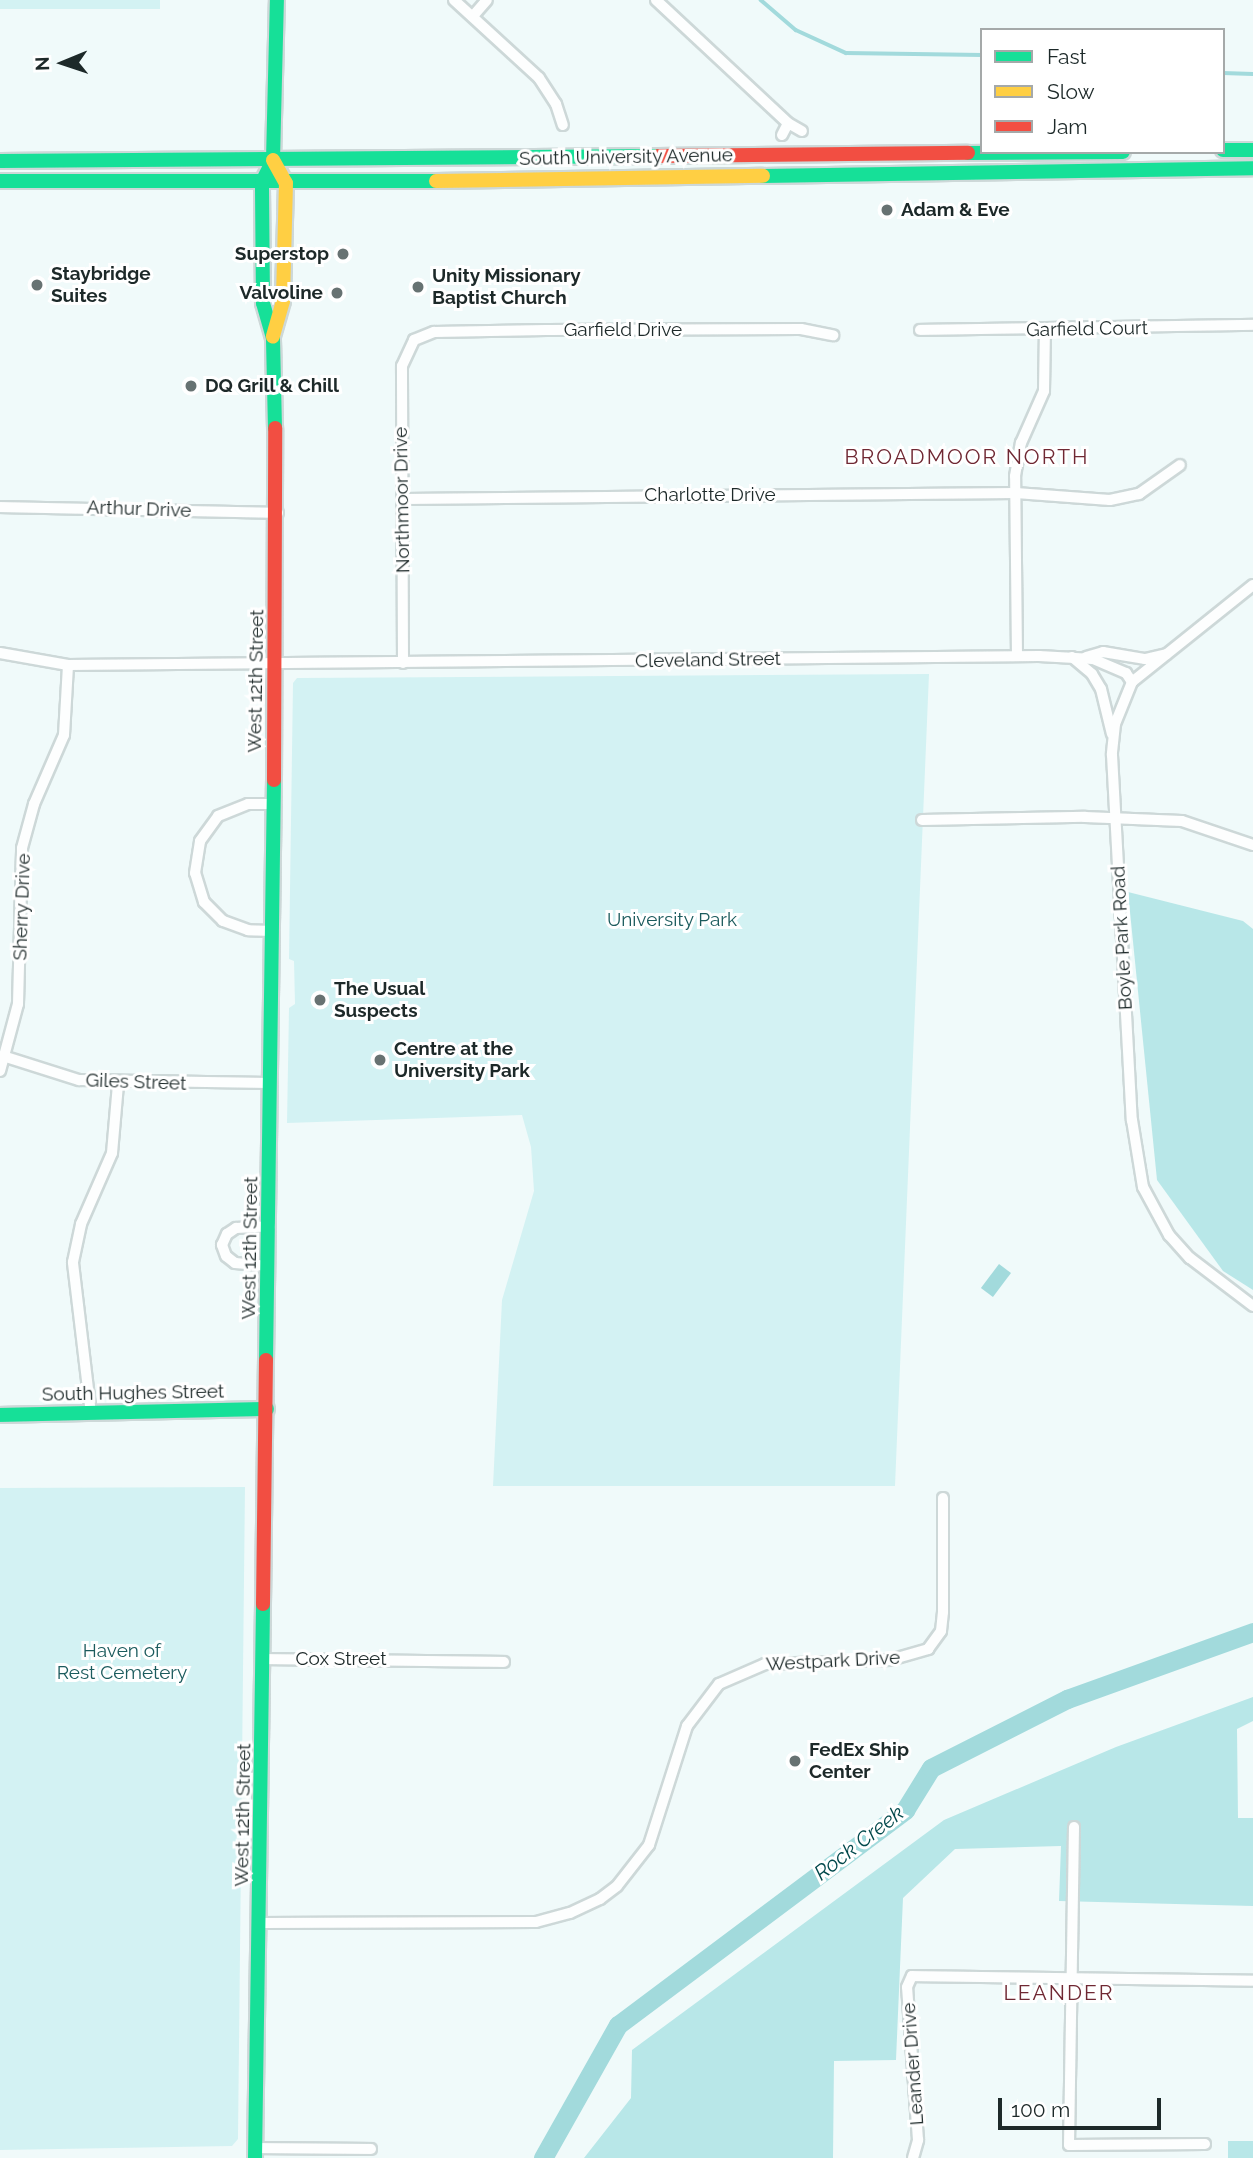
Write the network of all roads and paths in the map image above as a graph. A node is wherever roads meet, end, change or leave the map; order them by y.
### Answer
1 (277, 0) edge
2 (454, 0) edge
3 (487, 0) edge
4 (656, 0) edge
5 (473, 16) junction
6 (788, 123) junction
7 (563, 125) dead end
8 (802, 131) dead end
9 (782, 135) dead end
10 (1225, 150) edge
11 (1253, 150) edge
12 (980, 153) edge
13 (273, 160) junction
14 (0, 161) edge
15 (1253, 168) edge
16 (0, 181) edge
17 (262, 182) junction
18 (286, 183) junction
19 (1253, 325) edge
20 (920, 330) dead end
21 (1045, 330) junction
22 (833, 335) dead end
23 (273, 338) junction
24 (414, 340) joint
25 (1181, 465) dead end
26 (1016, 493) junction
27 (404, 499) junction
28 (0, 507) edge
29 (278, 513) junction
30 (1253, 585) edge
31 (0, 653) edge
32 (1170, 653) junction
33 (1017, 656) junction
34 (1072, 657) junction
35 (1086, 657) junction
36 (275, 663) junction
37 (404, 663) junction
38 (68, 665) junction
39 (1132, 682) junction
40 (1113, 739) junction
41 (274, 804) junction
42 (1115, 818) junction
43 (922, 820) dead end
44 (1253, 845) edge
45 (272, 931) junction
46 (6, 1057) junction
47 (0, 1071) edge
48 (270, 1083) junction
49 (118, 1084) junction
50 (270, 1226) junction
51 (269, 1266) junction
52 (1253, 1306) edge
53 (267, 1409) junction
54 (90, 1414) junction
55 (0, 1415) edge
56 (943, 1498) dead end
57 (265, 1659) junction
58 (504, 1662) dead end
59 (1074, 1827) dead end
60 (261, 1923) junction
61 (1070, 1980) junction
62 (1253, 1981) edge
63 (1205, 2144) dead end
64 (371, 2149) dead end
65 (255, 2153) edge
66 (913, 2158) edge

1 - 13 main road, West 12th Street
2 - 5 street
3 - 5 street
4 - 6 street
5 - 7 street
6 - 8 street
6 - 9 street
10 - 11 main road
12 - 13 main road, South University Avenue
13 - 14 main road, South University Avenue
13 - 17 main road, West 12th Street
13 - 18 main road
15 - 18 main road, South University Avenue
16 - 17 main road, South University Avenue
17 - 18 main road, South University Avenue
17 - 23 main road, West 12th Street
18 - 23 main road, West 12th Street
19 - 21 street, Garfield Court
20 - 21 street, Garfield Court
21 - 26 street
22 - 24 street, Garfield Drive
23 - 29 main road, West 12th Street
24 - 27 street, Northmoor Drive
25 - 26 street, Charlotte Drive
26 - 27 street, Charlotte Drive
26 - 33 street
27 - 37 street, Northmoor Drive
28 - 29 street, Arthur Drive
29 - 36 main road, West 12th Street
30 - 32 street
31 - 38 street, Cleveland Street
32 - 35 street
32 - 39 street
33 - 34 street, Cleveland Street
33 - 37 street, Cleveland Street
34 - 35 street, Cleveland Street
34 - 40 street
35 - 39 street, Cleveland Street
36 - 37 street, Cleveland Street
36 - 38 street, Cleveland Street
36 - 41 main road, West 12th Street
38 - 46 street, Sherry Drive
39 - 40 street, Boyle Park Road
40 - 42 street, Boyle Park Road
41 - 45 main road, West 12th Street
41 - 45 street
42 - 43 street
42 - 44 street
42 - 52 street, Boyle Park Road
45 - 48 main road, West 12th Street
46 - 47 street, Sherry Drive
46 - 49 street, Giles Street
48 - 49 street, Giles Street
48 - 50 main road, West 12th Street
49 - 54 street
50 - 51 main road, West 12th Street
50 - 51 street
51 - 53 main road, West 12th Street
53 - 54 main road, South Hughes Street
53 - 57 main road, West 12th Street
54 - 55 main road, South Hughes Street
56 - 60 street, Westpark Drive
57 - 58 street, Cox Street
57 - 60 main road, West 12th Street
59 - 61 street
60 - 65 main road, West 12th Street
61 - 62 street, Leander Drive
61 - 63 street
61 - 66 street, Leander Drive
64 - 65 street

